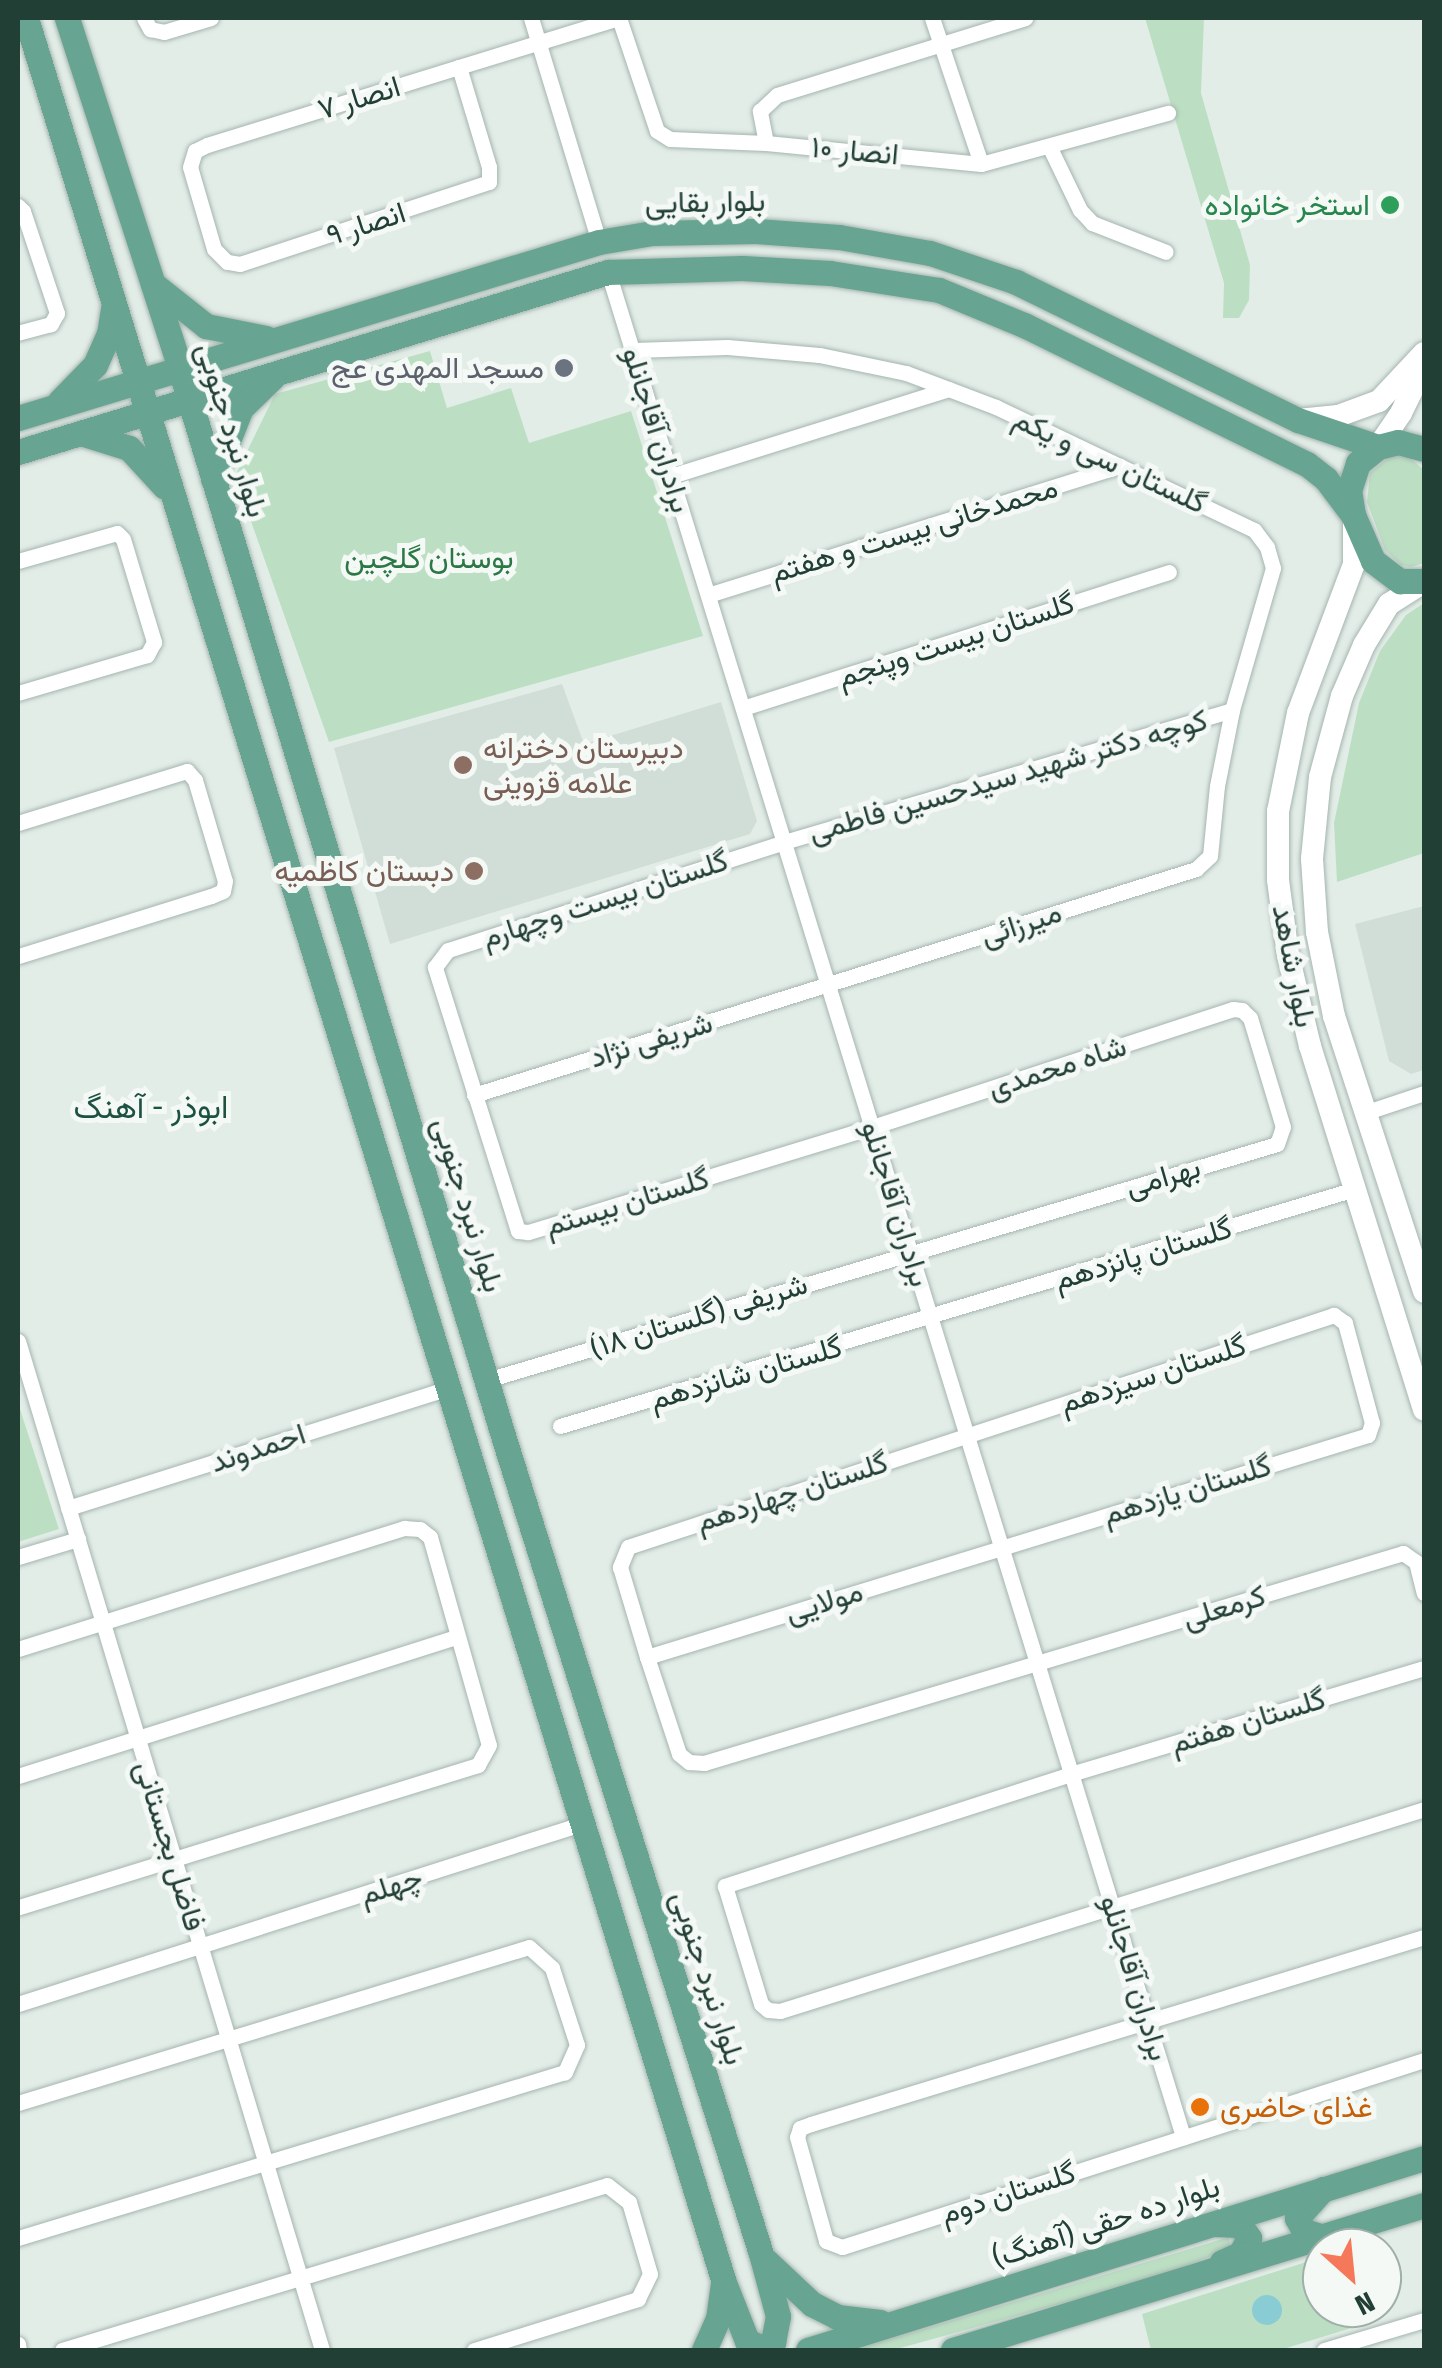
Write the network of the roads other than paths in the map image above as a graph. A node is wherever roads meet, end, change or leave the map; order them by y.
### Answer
1 (26, 18) edge
2 (67, 18) edge
3 (144, 18) edge
4 (211, 18) edge
5 (530, 18) edge
6 (619, 18) edge
7 (932, 18) edge
8 (1025, 18) edge
9 (538, 42) junction
10 (941, 44) junction
11 (459, 67) junction
12 (1168, 114) dead end
13 (766, 143) junction
14 (1050, 148) junction
15 (981, 164) junction
16 (190, 167) joint
17 (18, 206) edge
18 (599, 242) junction
19 (1166, 252) dead end
20 (608, 272) junction
21 (152, 283) junction
22 (115, 299) junction
23 (18, 334) edge
24 (276, 339) junction
25 (632, 350) junction
26 (1424, 353) edge
27 (1424, 365) edge
28 (180, 368) junction
29 (282, 370) junction
30 (139, 379) junction
31 (949, 390) junction
32 (189, 398) junction
33 (51, 408) junction
34 (147, 410) junction
35 (18, 418) edge
36 (1298, 420) junction
37 (79, 434) junction
38 (1378, 447) junction
39 (1424, 449) edge
40 (18, 452) edge
41 (1120, 466) junction
42 (671, 476) junction
43 (213, 479) junction
44 (176, 506) junction
45 (1353, 516) junction
46 (18, 561) edge
47 (1169, 572) dead end
48 (1424, 581) edge
49 (708, 595) junction
50 (18, 693) edge
51 (743, 708) junction
52 (1232, 710) junction
53 (18, 823) edge
54 (784, 842) junction
55 (1210, 856) joint
56 (18, 956) edge
57 (828, 986) junction
58 (1242, 1010) joint
59 (1424, 1094) edge
60 (474, 1095) junction
61 (1366, 1112) junction
62 (1334, 1124) junction
63 (872, 1127) junction
64 (1354, 1189) junction
65 (910, 1252) junction
66 (1424, 1292) edge
67 (1340, 1317) joint
68 (931, 1319) junction
69 (18, 1341) edge
70 (487, 1380) junction
71 (448, 1388) junction
72 (1424, 1410) edge
73 (560, 1426) dead end
74 (966, 1434) junction
75 (68, 1508) junction
76 (78, 1539) junction
77 (1001, 1546) junction
78 (18, 1558) edge
79 (1424, 1592) edge
80 (103, 1622) junction
81 (456, 1637) junction
82 (18, 1649) edge
83 (647, 1657) junction
84 (1037, 1663) junction
85 (1424, 1668) edge
86 (138, 1738) junction
87 (1071, 1774) junction
88 (18, 1776) edge
89 (1424, 1809) edge
90 (581, 1824) junction
91 (174, 1858) junction
92 (18, 1906) edge
93 (1113, 1908) junction
94 (1424, 1937) edge
95 (200, 1947) junction
96 (18, 2004) edge
97 (1147, 2019) junction
98 (228, 2038) junction
99 (1424, 2060) edge
100 (18, 2103) edge
101 (1184, 2137) junction
102 (1424, 2158) edge
103 (266, 2163) junction
104 (1323, 2189) junction
105 (1424, 2205) edge
106 (1205, 2224) junction
107 (1302, 2228) edge
108 (1354, 2228) edge
109 (18, 2238) edge
110 (1302, 2245) edge
111 (762, 2257) junction
112 (300, 2278) junction
113 (724, 2280) junction
114 (1172, 2284) junction
115 (1424, 2320) edge
116 (900, 2321) junction
117 (62, 2350) edge
118 (322, 2350) edge
119 (474, 2350) edge
120 (704, 2350) edge
121 (808, 2350) edge
122 (953, 2350) edge
123 (1324, 2350) edge

1 - 22 main road
2 - 21 main road, بلوار نبرد جنوبی
3 - 4 street
5 - 9 street
6 - 9 street, انصار ۷
6 - 13 street, انصار ۱۰
7 - 10 street
8 - 10 street
9 - 11 street, انصار ۷
9 - 18 street
10 - 13 street
10 - 15 street
11 - 16 street, انصار ۷
11 - 16 street, انصار ۹
12 - 14 street, انصار ۱۰
13 - 15 street, انصار ۱۰
14 - 15 street, انصار ۱۰
14 - 19 street
17 - 23 street
18 - 20 main road
18 - 24 main road, بلوار بقایی
18 - 36 main road, بلوار بقایی
20 - 25 street, برادران آقاجانلو
20 - 29 main road
20 - 45 main road
21 - 24 main road
21 - 28 main road, بلوار نبرد جنوبی
22 - 30 main road
22 - 33 main road
24 - 28 main road, بلوار بقایی
25 - 31 street, گلستان سی و یکم
25 - 42 street, برادران آقاجانلو
26 - 36 main road
27 - 38 main road
28 - 30 main road, بلوار بقایی
28 - 32 main road, بلوار نبرد جنوبی
29 - 32 main road
29 - 43 main road
30 - 33 main road, بلوار بقایی
30 - 34 main road
31 - 41 street, گلستان سی و یکم
31 - 42 street
32 - 34 main road
32 - 43 main road, بلوار نبرد جنوبی
33 - 35 main road, بلوار بقایی
34 - 37 main road
34 - 44 main road
36 - 38 main road, بلوار بقایی
37 - 40 main road
37 - 44 main road
38 - 39 main road, بلوار بقایی
38 - 45 main road
41 - 49 street, محمدخانی بیست و هفتم
41 - 52 street, گلستان سی و یکم
42 - 49 street, برادران آقاجانلو
43 - 70 main road, بلوار نبرد جنوبی
44 - 71 main road
45 - 48 main road
45 - 62 main road, بلوار شاهد
46 - 50 street
47 - 51 street, گلستان بیست وپنجم
48 - 61 main road, بلوار شاهد
49 - 51 street, برادران آقاجانلو
51 - 54 street, برادران آقاجانلو
52 - 54 street, کوچه دکتر شهید سیدحسین فاطمی
52 - 55 street, گلستان سی و یکم
53 - 56 street
54 - 57 street, برادران آقاجانلو
54 - 60 street, گلستان بیست وچهارم
55 - 57 street, میرزائی
57 - 60 street, شریفی نژاد
57 - 63 street, برادران آقاجانلو
58 - 63 street, شاه محمدی
58 - 65 street, بهرامی
59 - 61 street
60 - 63 street, گلستان بیستم
61 - 62 main road
61 - 66 main road, بلوار شاهد
62 - 64 main road, بلوار شاهد
63 - 65 street, برادران آقاجانلو
64 - 68 street, گلستان پانزدهم
64 - 72 main road, بلوار شاهد
65 - 68 street, برادران آقاجانلو
65 - 70 street, شریفی (گلستان ۱۸)
67 - 74 street, گلستان سیزدهم
67 - 77 street, گلستان یازدهم
68 - 73 street, گلستان شانزدهم
68 - 74 street, برادران آقاجانلو
69 - 75 street, فاضل بجستانی
70 - 111 main road, بلوار نبرد جنوبی
71 - 75 street, احمدوند
71 - 90 main road
74 - 77 street, برادران آقاجانلو
74 - 83 street, گلستان چهاردهم
75 - 76 street, فاضل بجستانی
76 - 78 street
76 - 80 street, فاضل بجستانی
77 - 83 street, مولایی
77 - 84 street, برادران آقاجانلو
79 - 84 street, کرمعلی
80 - 81 street
80 - 82 street
80 - 86 street, فاضل بجستانی
81 - 86 street
81 - 91 street
83 - 84 street, کرمعلی
84 - 87 street, برادران آقاجانلو
85 - 87 street, گلستان هفتم
86 - 88 street
86 - 91 street, فاضل بجستانی
87 - 93 street, برادران آقاجانلو
87 - 93 street, گلستان هفتم
89 - 93 street
90 - 95 street, چهلم
90 - 113 main road
91 - 92 street
91 - 95 street, فاضل بجستانی
93 - 97 street, برادران آقاجانلو
94 - 97 street
95 - 96 street, چهلم
95 - 98 street, فاضل بجستانی
97 - 101 street, برادران آقاجانلو
97 - 101 street, گلستان دوم
98 - 100 street
98 - 103 street, فاضل بجستانی
98 - 103 street
99 - 101 street, گلستان دوم
102 - 104 main road, بلوار ده حقی (آهنگ)
103 - 109 street
103 - 112 street, فاضل بجستانی
104 - 106 main road, بلوار ده حقی (آهنگ)
104 - 107 main road
105 - 108 main road
106 - 114 main road
106 - 116 main road, بلوار ده حقی (آهنگ)
110 - 114 main road
111 - 113 main road
111 - 116 main road, بلوار نبرد جنوبی
112 - 117 street
112 - 118 street, فاضل بجستانی
112 - 119 street
113 - 120 main road
114 - 122 main road
115 - 123 street
116 - 121 main road, بلوار ده حقی (آهنگ)

